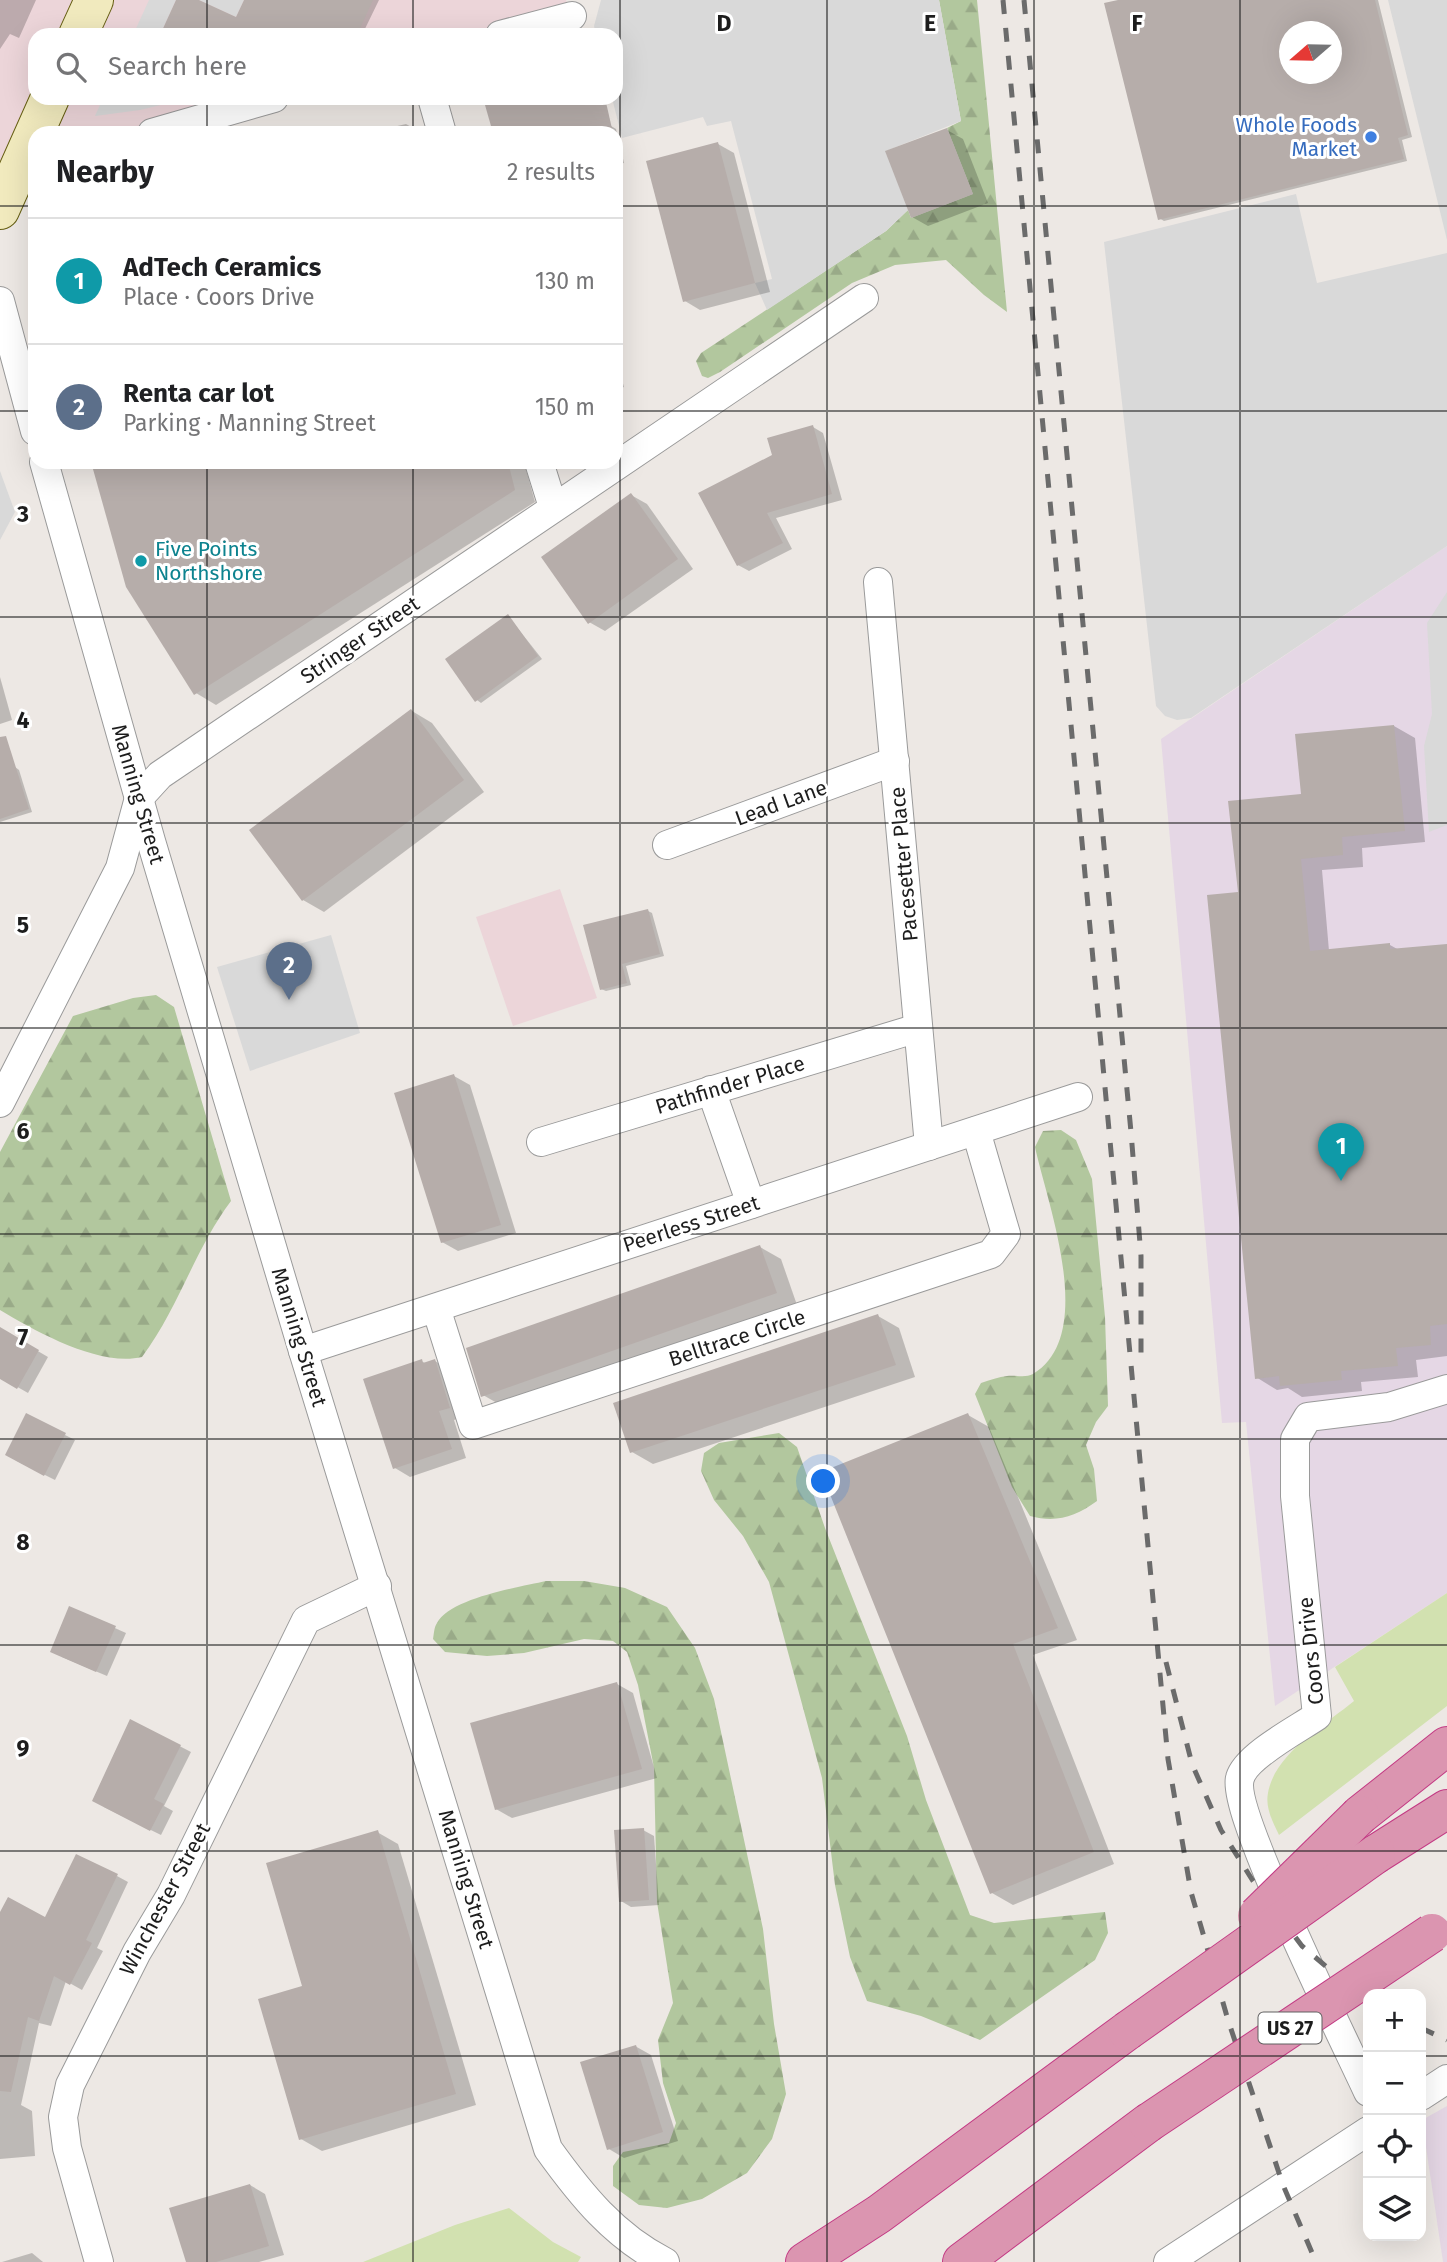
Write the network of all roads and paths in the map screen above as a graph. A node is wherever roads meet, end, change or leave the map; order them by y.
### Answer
1 (94, 0) edge
2 (572, 16) dead end
3 (81, 28) edge
4 (527, 28) edge
5 (48, 105) edge
6 (250, 105) edge
7 (434, 105) edge
8 (41, 126) edge
9 (176, 126) edge
10 (440, 126) edge
11 (26, 169) edge
12 (0, 210) edge
13 (864, 298) dead end
14 (0, 301) edge
15 (28, 405) edge
16 (623, 460) edge
17 (46, 469) edge
18 (541, 469) edge
19 (610, 469) edge
20 (552, 508) junction
21 (878, 582) dead end
22 (895, 761) junction
23 (139, 798) junction
24 (667, 845) dead end
25 (918, 1028) junction
26 (711, 1090) junction
27 (1078, 1097) dead end
28 (0, 1103) edge
29 (976, 1131) junction
30 (541, 1142) dead end
31 (929, 1146) junction
32 (751, 1205) junction
33 (436, 1308) junction
34 (303, 1351) junction
35 (1447, 1389) edge
36 (377, 1586) junction
37 (1447, 1746) edge
38 (1447, 1808) edge
39 (1442, 1928) edge
40 (1171, 2000) junction
41 (1447, 2079) edge
42 (1363, 2081) edge
43 (1426, 2093) edge
44 (1363, 2134) edge
45 (99, 2262) edge
46 (665, 2262) edge
47 (805, 2262) edge
48 (962, 2262) edge
49 (1168, 2262) edge

1 - 3 main road
2 - 4 street
5 - 8 main road
6 - 9 street
7 - 10 street
11 - 12 main road
13 - 16 street, Stringer Street
14 - 15 street
17 - 23 street, Manning Street
18 - 20 street
19 - 20 street, Stringer Street
20 - 23 street, Stringer Street
21 - 22 street, Pacesetter Place
22 - 24 street, Lead Lane
22 - 25 street, Pacesetter Place
23 - 28 street, Stringer Street
23 - 34 street, Manning Street
25 - 26 street, Pathfinder Place
25 - 31 street, Pacesetter Place
26 - 30 street, Pathfinder Place
26 - 32 street
27 - 29 street, Peerless Street
29 - 31 street, Peerless Street
29 - 33 street, Belltrace Circle
31 - 32 street, Peerless Street
32 - 33 street, Peerless Street
33 - 34 street, Peerless Street
34 - 36 street, Manning Street
35 - 42 street, Coors Drive
36 - 45 street, Winchester Street
36 - 46 street, Manning Street
37 - 40 highway, bridge
38 - 40 highway, bridge
39 - 48 highway, US 27, bridge
40 - 47 highway, bridge
41 - 43 street
44 - 49 street

